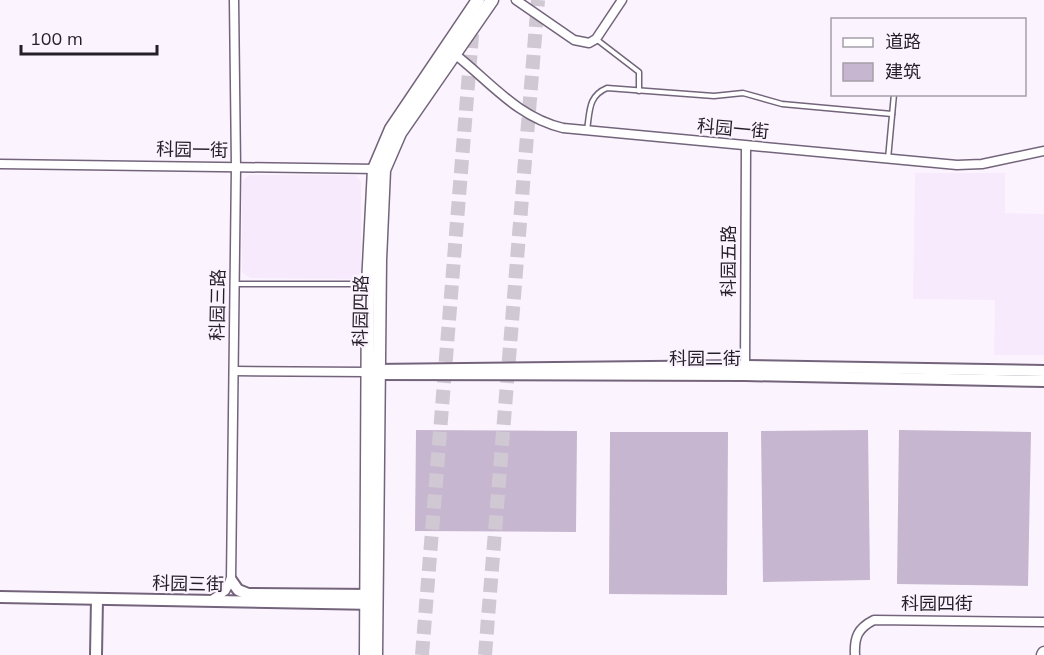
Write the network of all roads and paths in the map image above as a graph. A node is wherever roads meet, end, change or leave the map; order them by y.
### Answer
1 (234, 0) edge
2 (478, 0) edge
3 (492, 0) edge
4 (516, 0) edge
5 (622, 0) edge
6 (596, 39) junction
7 (450, 50) junction
8 (639, 91) junction
9 (894, 96) edge
10 (892, 114) junction
11 (587, 131) junction
12 (746, 147) junction
13 (1044, 152) edge
14 (888, 159) junction
15 (0, 164) edge
16 (236, 167) junction
17 (379, 170) junction
18 (235, 284) junction
19 (368, 284) junction
20 (234, 370) junction
21 (745, 371) junction
22 (1044, 371) edge
23 (375, 372) junction
24 (1044, 381) edge
25 (231, 580) junction
26 (0, 597) edge
27 (96, 599) junction
28 (370, 599) junction
29 (210, 601) junction
30 (1044, 622) edge
31 (96, 655) edge
32 (366, 655) edge
33 (376, 655) edge
34 (855, 655) edge

1 - 16 street, 科园三路
2 - 7 main road, 科园四路
3 - 7 main road, 科园四路
4 - 6 street
5 - 6 street
6 - 8 lane
7 - 11 street, 科园一街
7 - 17 main road, 科园四路
8 - 10 lane
8 - 11 lane
9 - 10 lane
10 - 14 lane
11 - 12 street, 科园一街
12 - 14 street, 科园一街
12 - 21 street, 科园五路
13 - 14 street, 科园一街
15 - 16 street, 科园一街
16 - 17 street, 科园一街
16 - 18 street, 科园三路
17 - 19 main road, 科园四路
17 - 23 main road, 科园四路
18 - 19 lane
18 - 20 street, 科园三路
19 - 23 main road, 科园四路
20 - 23 street, 科园二街
20 - 25 street, 科园三路
21 - 22 street, 科园二街
21 - 23 street, 科园二街
21 - 24 street, 科园二街
23 - 28 main road, 科园四路
25 - 28 street, 科园三街
25 - 29 street
26 - 27 street, 科园三街
27 - 29 street, 科园三街
27 - 31 street
28 - 29 street, 科园三街
28 - 32 main road, 科园四路
28 - 33 main road, 科园四路
30 - 34 street, 科园四街

